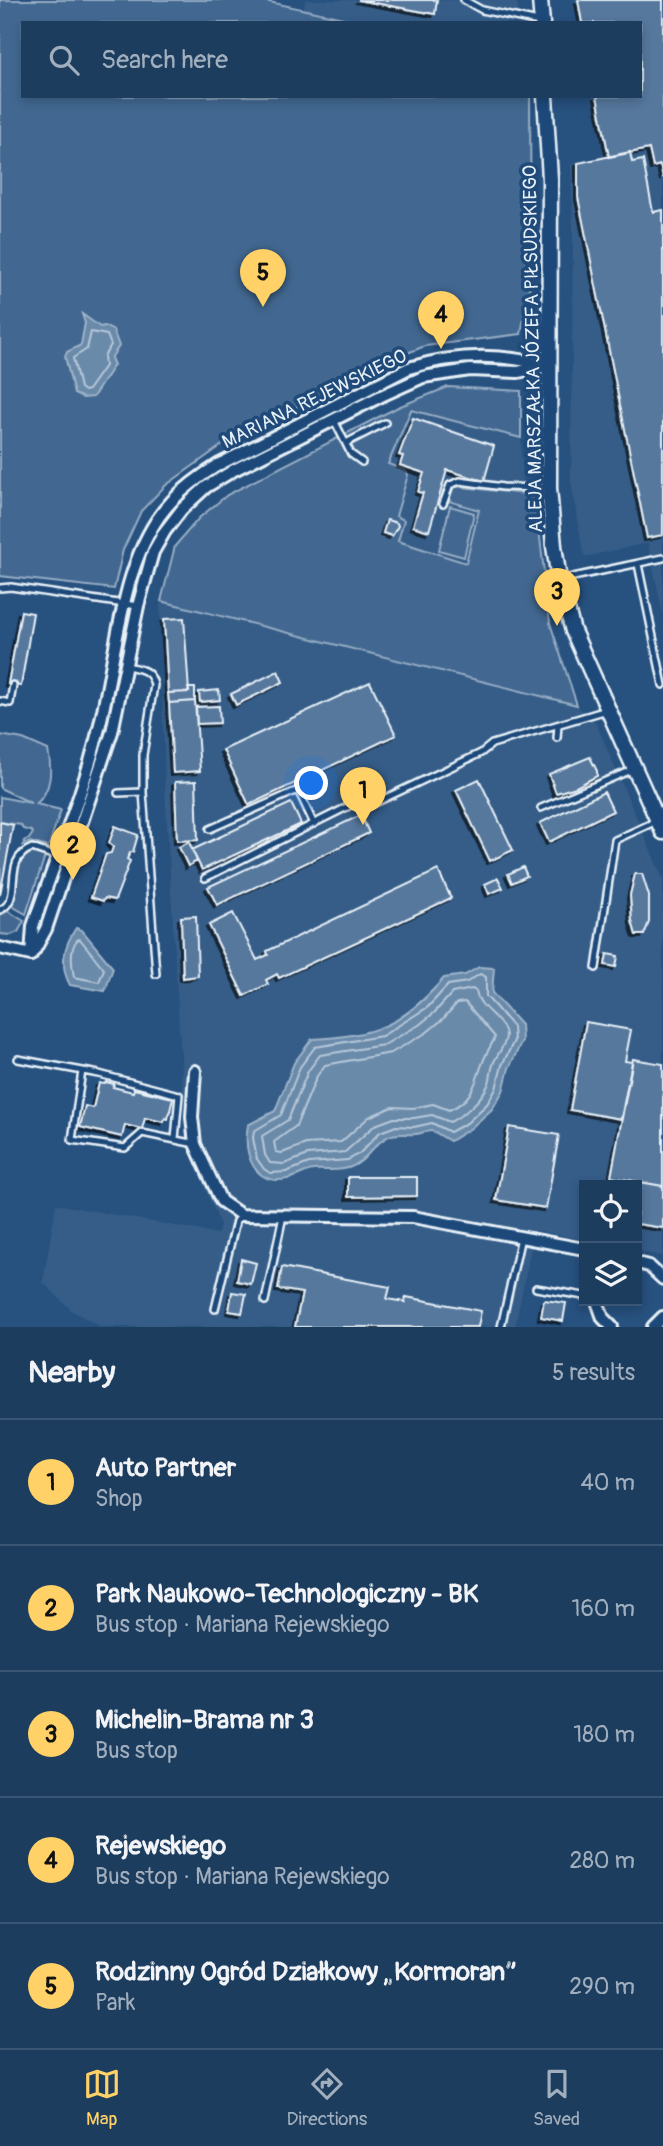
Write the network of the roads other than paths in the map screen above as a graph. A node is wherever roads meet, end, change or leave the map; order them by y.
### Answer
1 (464, 0) edge
2 (540, 0) edge
3 (534, 21) edge
4 (542, 21) edge
5 (545, 98) edge
6 (548, 366) junction
7 (334, 420) junction
8 (385, 423) dead end
9 (346, 443) junction
10 (362, 462) dead end
11 (549, 488) junction
12 (443, 504) dead end
13 (663, 558) edge
14 (638, 564) junction
15 (559, 580) junction
16 (0, 588) edge
17 (125, 604) junction
18 (138, 606) junction
19 (127, 666) junction
20 (13, 685) dead end
21 (663, 685) edge
22 (0, 701) edge
23 (607, 710) junction
24 (558, 725) junction
25 (486, 737) dead end
26 (557, 738) dead end
27 (492, 744) junction
28 (634, 769) junction
29 (143, 792) junction
30 (118, 793) dead end
31 (541, 808) dead end
32 (661, 822) edge
33 (314, 824) junction
34 (211, 829) dead end
35 (56, 856) junction
36 (69, 861) junction
37 (205, 878) dead end
38 (0, 910) edge
39 (0, 948) edge
40 (31, 955) junction
41 (596, 968) dead end
42 (156, 974) dead end
43 (18, 1059) dead end
44 (82, 1071) junction
45 (195, 1071) dead end
46 (175, 1139) junction
47 (195, 1143) junction
48 (241, 1215) junction
49 (283, 1216) junction
50 (521, 1237) junction
51 (579, 1248) edge
52 (642, 1264) edge
53 (663, 1279) edge
54 (536, 1287) dead end
55 (579, 1295) edge
56 (265, 1301) dead end
57 (599, 1306) edge
58 (215, 1309) dead end
59 (501, 1327) edge
60 (612, 1327) edge

1 - 3 lane
2 - 4 street
5 - 6 street, ALEJA MARSZAŁKA JÓZEFA PIŁSUDSKIEGO
6 - 7 street, MARIANA REJEWSKIEGO
6 - 11 street, ALEJA MARSZAŁKA JÓZEFA PIŁSUDSKIEGO
6 - 17 street, MARIANA REJEWSKIEGO
7 - 9 lane
7 - 18 street, MARIANA REJEWSKIEGO
8 - 9 lane
9 - 10 lane
11 - 12 lane
11 - 15 street, ALEJA MARSZAŁKA JÓZEFA PIŁSUDSKIEGO
13 - 14 lane
14 - 15 lane
14 - 21 lane
15 - 23 street, ALEJA MARSZAŁKA JÓZEFA PIŁSUDSKIEGO
16 - 17 lane
17 - 18 lane
17 - 35 street, MARIANA REJEWSKIEGO
18 - 19 street, MARIANA REJEWSKIEGO
19 - 29 lane
19 - 36 street, MARIANA REJEWSKIEGO
20 - 22 lane
23 - 24 lane
23 - 28 street, ALEJA MARSZAŁKA JÓZEFA PIŁSUDSKIEGO
24 - 26 lane
24 - 27 lane
25 - 27 lane
27 - 33 lane
28 - 31 lane
28 - 32 street, ALEJA MARSZAŁKA JÓZEFA PIŁSUDSKIEGO
29 - 30 lane
29 - 42 lane
32 - 41 lane
33 - 34 lane
33 - 37 lane
35 - 36 lane
35 - 38 lane
35 - 40 street, MARIANA REJEWSKIEGO
36 - 40 street, MARIANA REJEWSKIEGO
39 - 40 street
43 - 44 lane
44 - 46 lane
44 - 46 lane
45 - 47 street
46 - 47 lane
47 - 48 street
48 - 49 street
48 - 58 lane
49 - 50 street
49 - 56 lane
50 - 51 street
50 - 59 lane
52 - 53 street
54 - 55 lane
57 - 60 street

